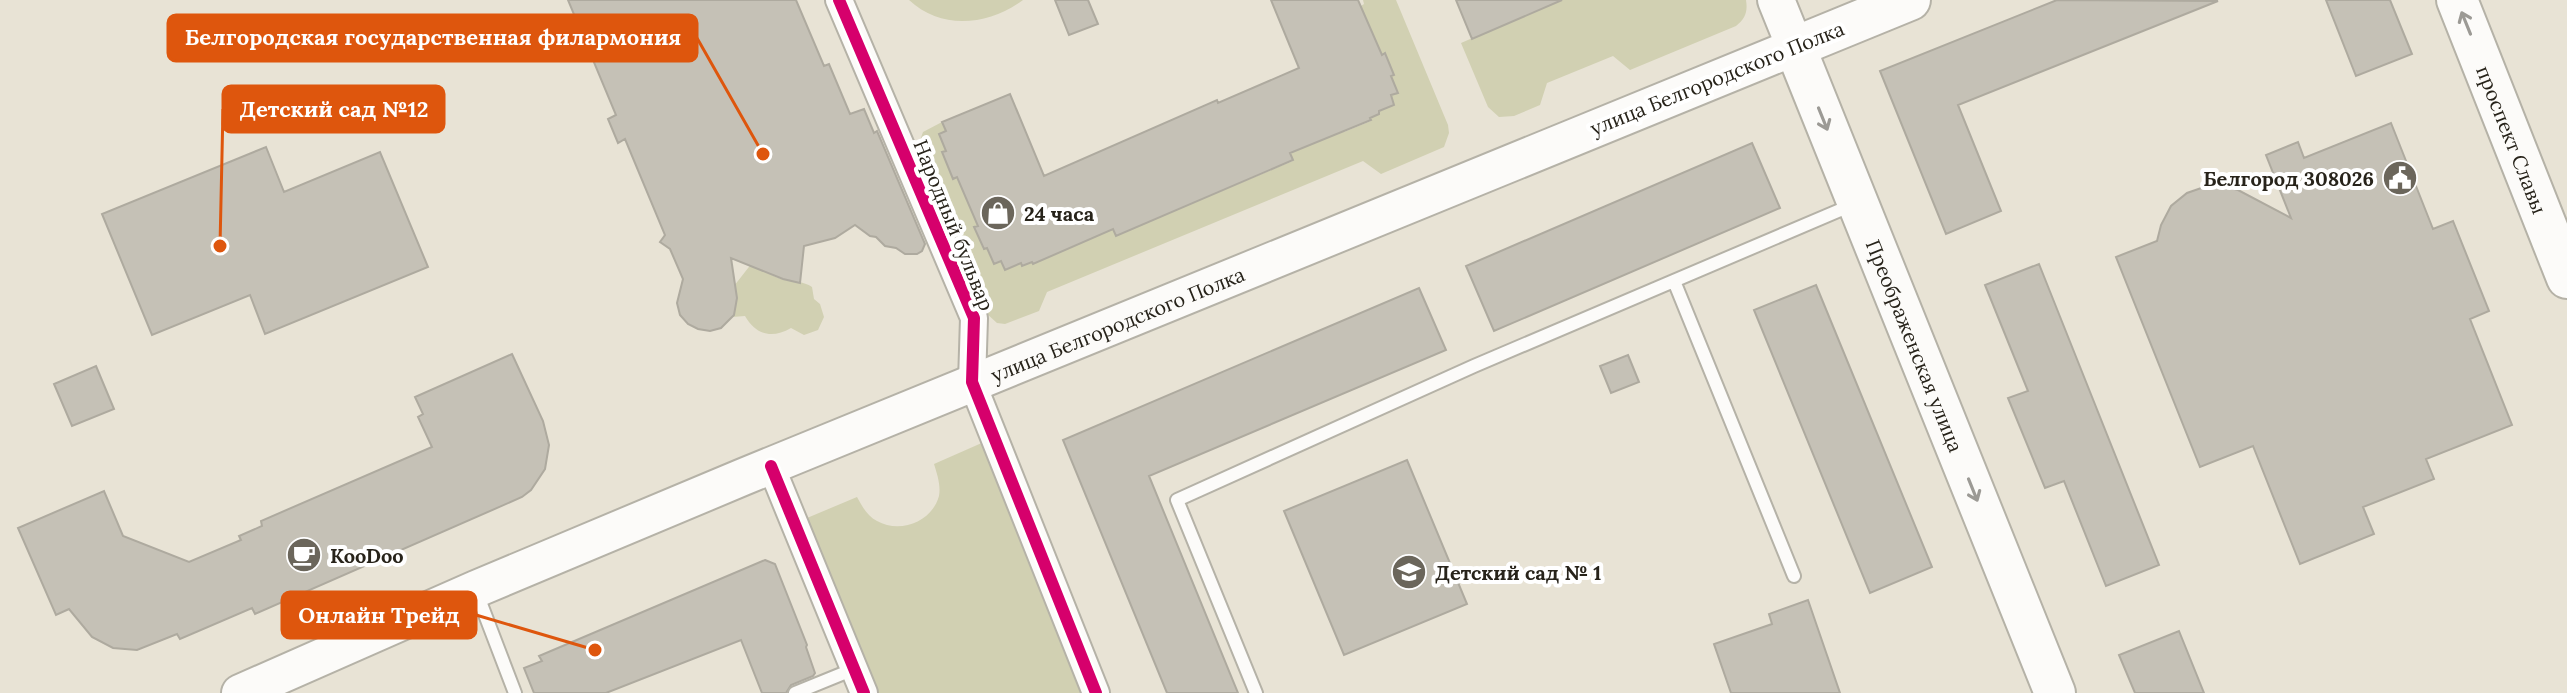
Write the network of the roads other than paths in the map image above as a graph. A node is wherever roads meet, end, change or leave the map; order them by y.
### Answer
1 (839, 0) edge
2 (1776, 0) edge
3 (1910, 0) edge
4 (2457, 0) edge
5 (1795, 47) junction
6 (1857, 203) junction
7 (2567, 278) edge
8 (1674, 281) junction
9 (972, 382) junction
10 (771, 466) junction
11 (1794, 576) dead end
12 (476, 589) junction
13 (859, 681) edge
14 (240, 693) edge
15 (515, 693) edge
16 (795, 693) edge
17 (1096, 693) edge
18 (1256, 693) edge
19 (2055, 693) edge

1 - 9 street, Народный бульвар
2 - 5 main road, Преображенская улица
3 - 5 main road, улица Белгородского Полка
7 -> 4 main road, проспект Славы
5 -> 6 main road, Преображенская улица
5 - 9 main road, улица Белгородского Полка
6 - 8 lane
6 -> 19 main road, Преображенская улица
8 - 11 lane
8 - 18 lane
9 - 10 main road, улица Белгородского Полка
9 - 17 street, Народный бульвар
10 - 12 main road, улица Белгородского Полка
10 - 13 street
12 - 14 main road, улица Белгородского Полка
12 - 15 lane
13 - 16 lane

